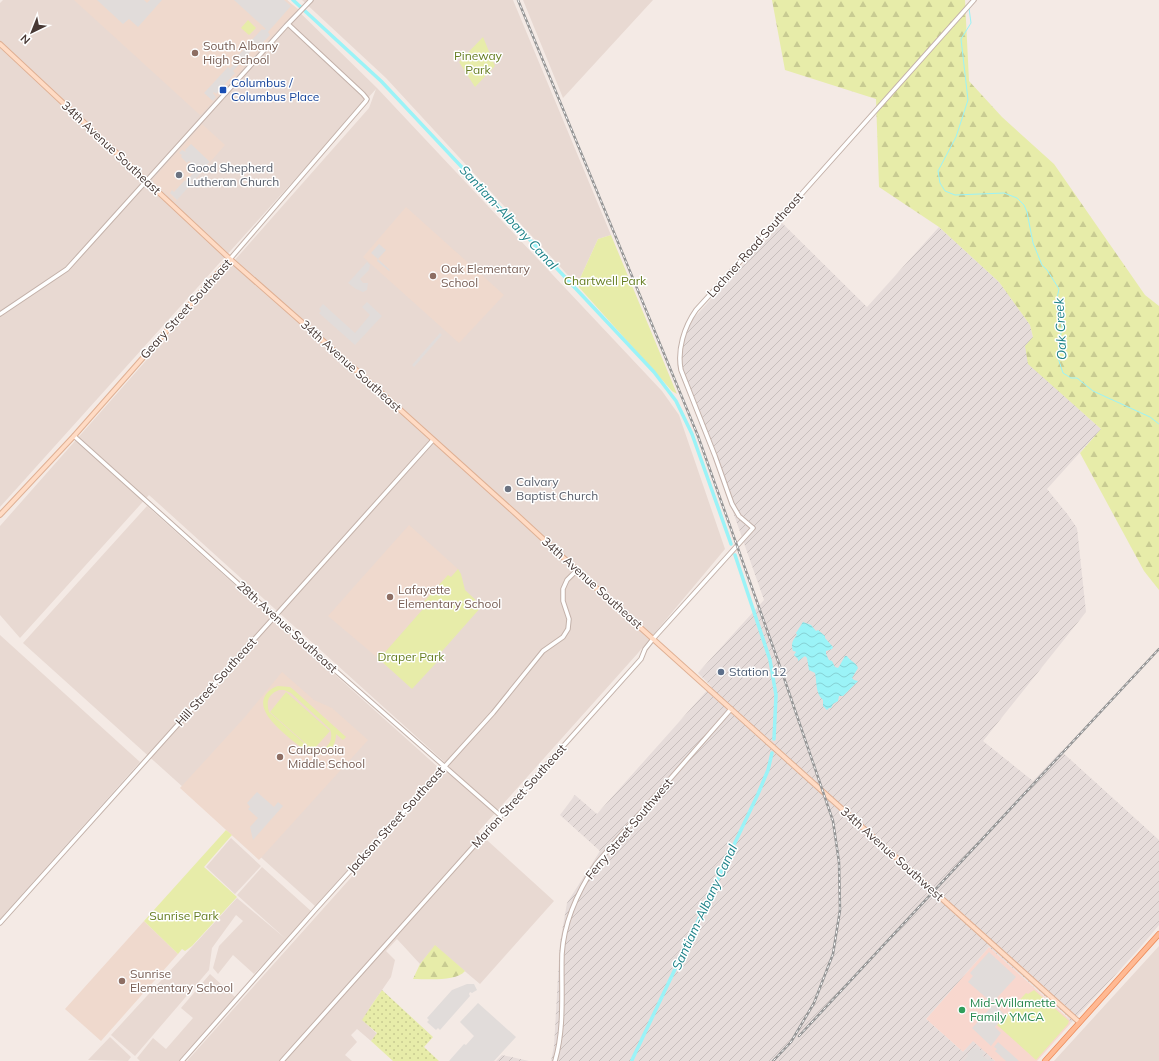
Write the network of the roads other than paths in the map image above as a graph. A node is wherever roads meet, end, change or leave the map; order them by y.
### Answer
1 (311, 0) edge
2 (974, 0) edge
3 (288, 24) junction
4 (0, 44) edge
5 (147, 181) junction
6 (230, 259) junction
7 (0, 314) edge
8 (74, 436) junction
9 (433, 440) junction
10 (0, 516) edge
11 (752, 528) joint
12 (577, 570) junction
13 (275, 616) junction
14 (653, 639) junction
15 (704, 685) joint
16 (731, 710) junction
17 (445, 766) junction
18 (501, 816) junction
19 (0, 923) edge
20 (1159, 934) edge
21 (1080, 1022) junction
22 (182, 1061) edge
23 (282, 1061) edge
24 (555, 1061) edge
25 (1045, 1061) edge

1 - 3 street
2 - 11 street, Lochner Road Southeast
3 - 5 street
3 - 6 street, Geary Street Southeast
4 - 5 main road, 34th Avenue Southeast
5 - 6 main road, 34th Avenue Southeast
5 - 7 street
6 - 8 main road, Geary Street Southeast
6 - 9 main road, 34th Avenue Southeast
8 - 10 main road, Geary Street Southeast
8 - 13 street, 28th Avenue Southeast
9 - 12 main road, 34th Avenue Southeast
9 - 13 street, Hill Street Southeast
11 - 14 street, Marion Street Southeast
12 - 14 main road, 34th Avenue Southeast
12 - 17 street, Jackson Street Southeast
13 - 17 street, 28th Avenue Southeast
13 - 19 street, Hill Street Southeast
14 - 15 main road, 34th Avenue Southeast
14 - 18 street, Marion Street Southeast
15 - 16 main road, 34th Avenue Southwest
16 - 21 main road, 34th Avenue Southwest
16 - 24 street, Ferry Street Southwest
17 - 18 street, 28th Avenue Southeast
17 - 22 street, Jackson Street Southeast
18 - 23 street, Marion Street Southeast
20 - 21 main road
21 - 25 main road

